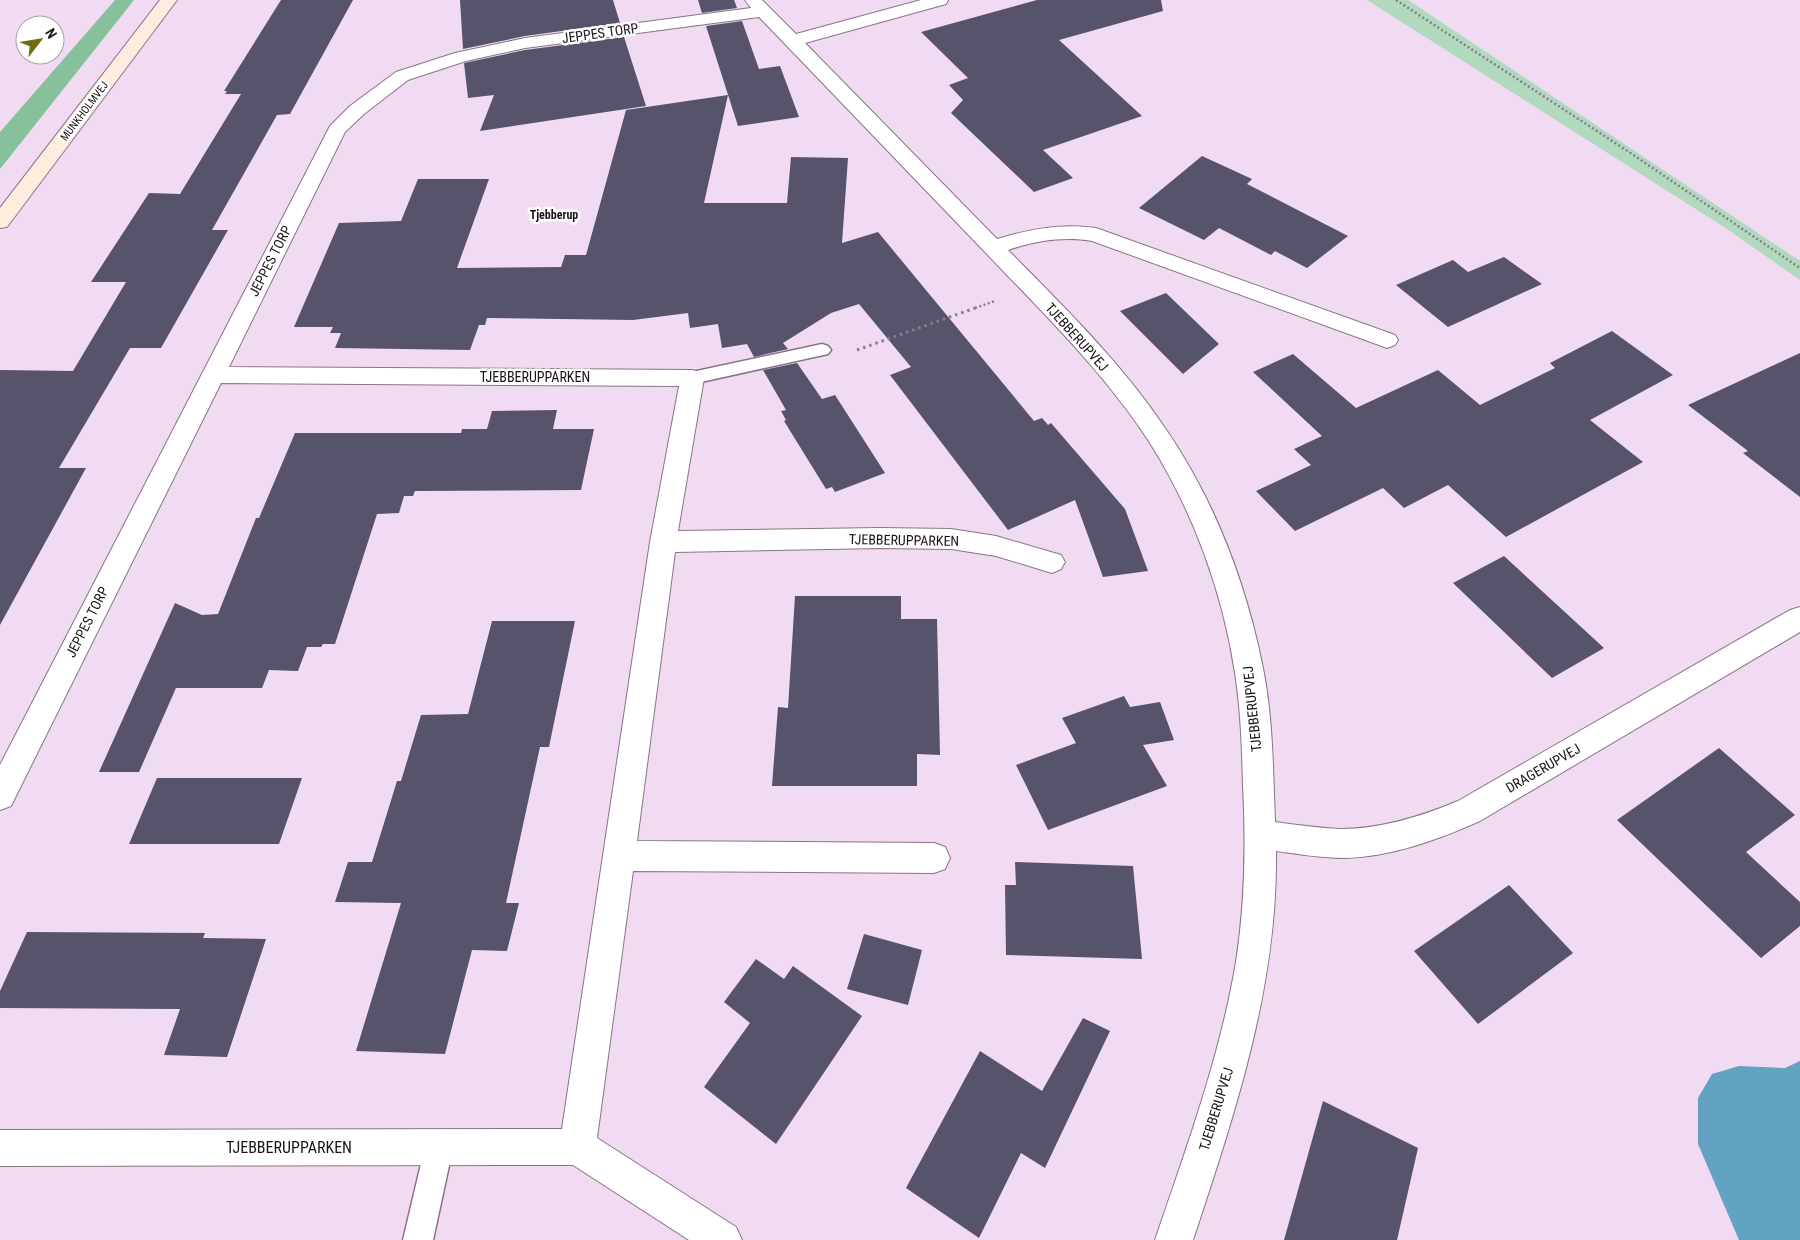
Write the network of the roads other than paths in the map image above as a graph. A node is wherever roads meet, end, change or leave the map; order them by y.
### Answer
1 (169, 0) edge
2 (940, 0) edge
3 (758, 6) edge
4 (792, 41) junction
5 (0, 222) edge
6 (992, 248) junction
7 (1387, 340) dead end
8 (822, 350) road end
9 (212, 375) junction
10 (692, 378) junction
11 (663, 542) junction
12 (1052, 562) dead end
13 (1800, 618) edge
14 (0, 796) edge
15 (1262, 835) junction
16 (618, 856) junction
17 (934, 858) dead end
18 (439, 1147) junction
19 (578, 1147) junction
20 (0, 1148) edge
21 (418, 1240) edge
22 (723, 1240) edge
23 (1174, 1240) edge

1 - 5 street, MUNKHOLMVEJ
2 - 4 street
3 - 4 street, TJEBBERUPVEJ
3 - 9 street, JEPPES TORP
4 - 6 street, TJEBBERUPVEJ
6 - 7 street
6 - 15 street, TJEBBERUPVEJ
8 - 10 lane
9 - 10 street, TJEBBERUPPARKEN
9 - 14 street, JEPPES TORP
10 - 11 street
11 - 12 street, TJEBBERUPPARKEN
11 - 16 street
13 - 15 street, DRAGERUPVEJ
15 - 23 street, TJEBBERUPVEJ
16 - 17 street
16 - 19 street
18 - 19 street, TJEBBERUPPARKEN
18 - 20 street, TJEBBERUPPARKEN
18 - 21 lane
19 - 22 street

